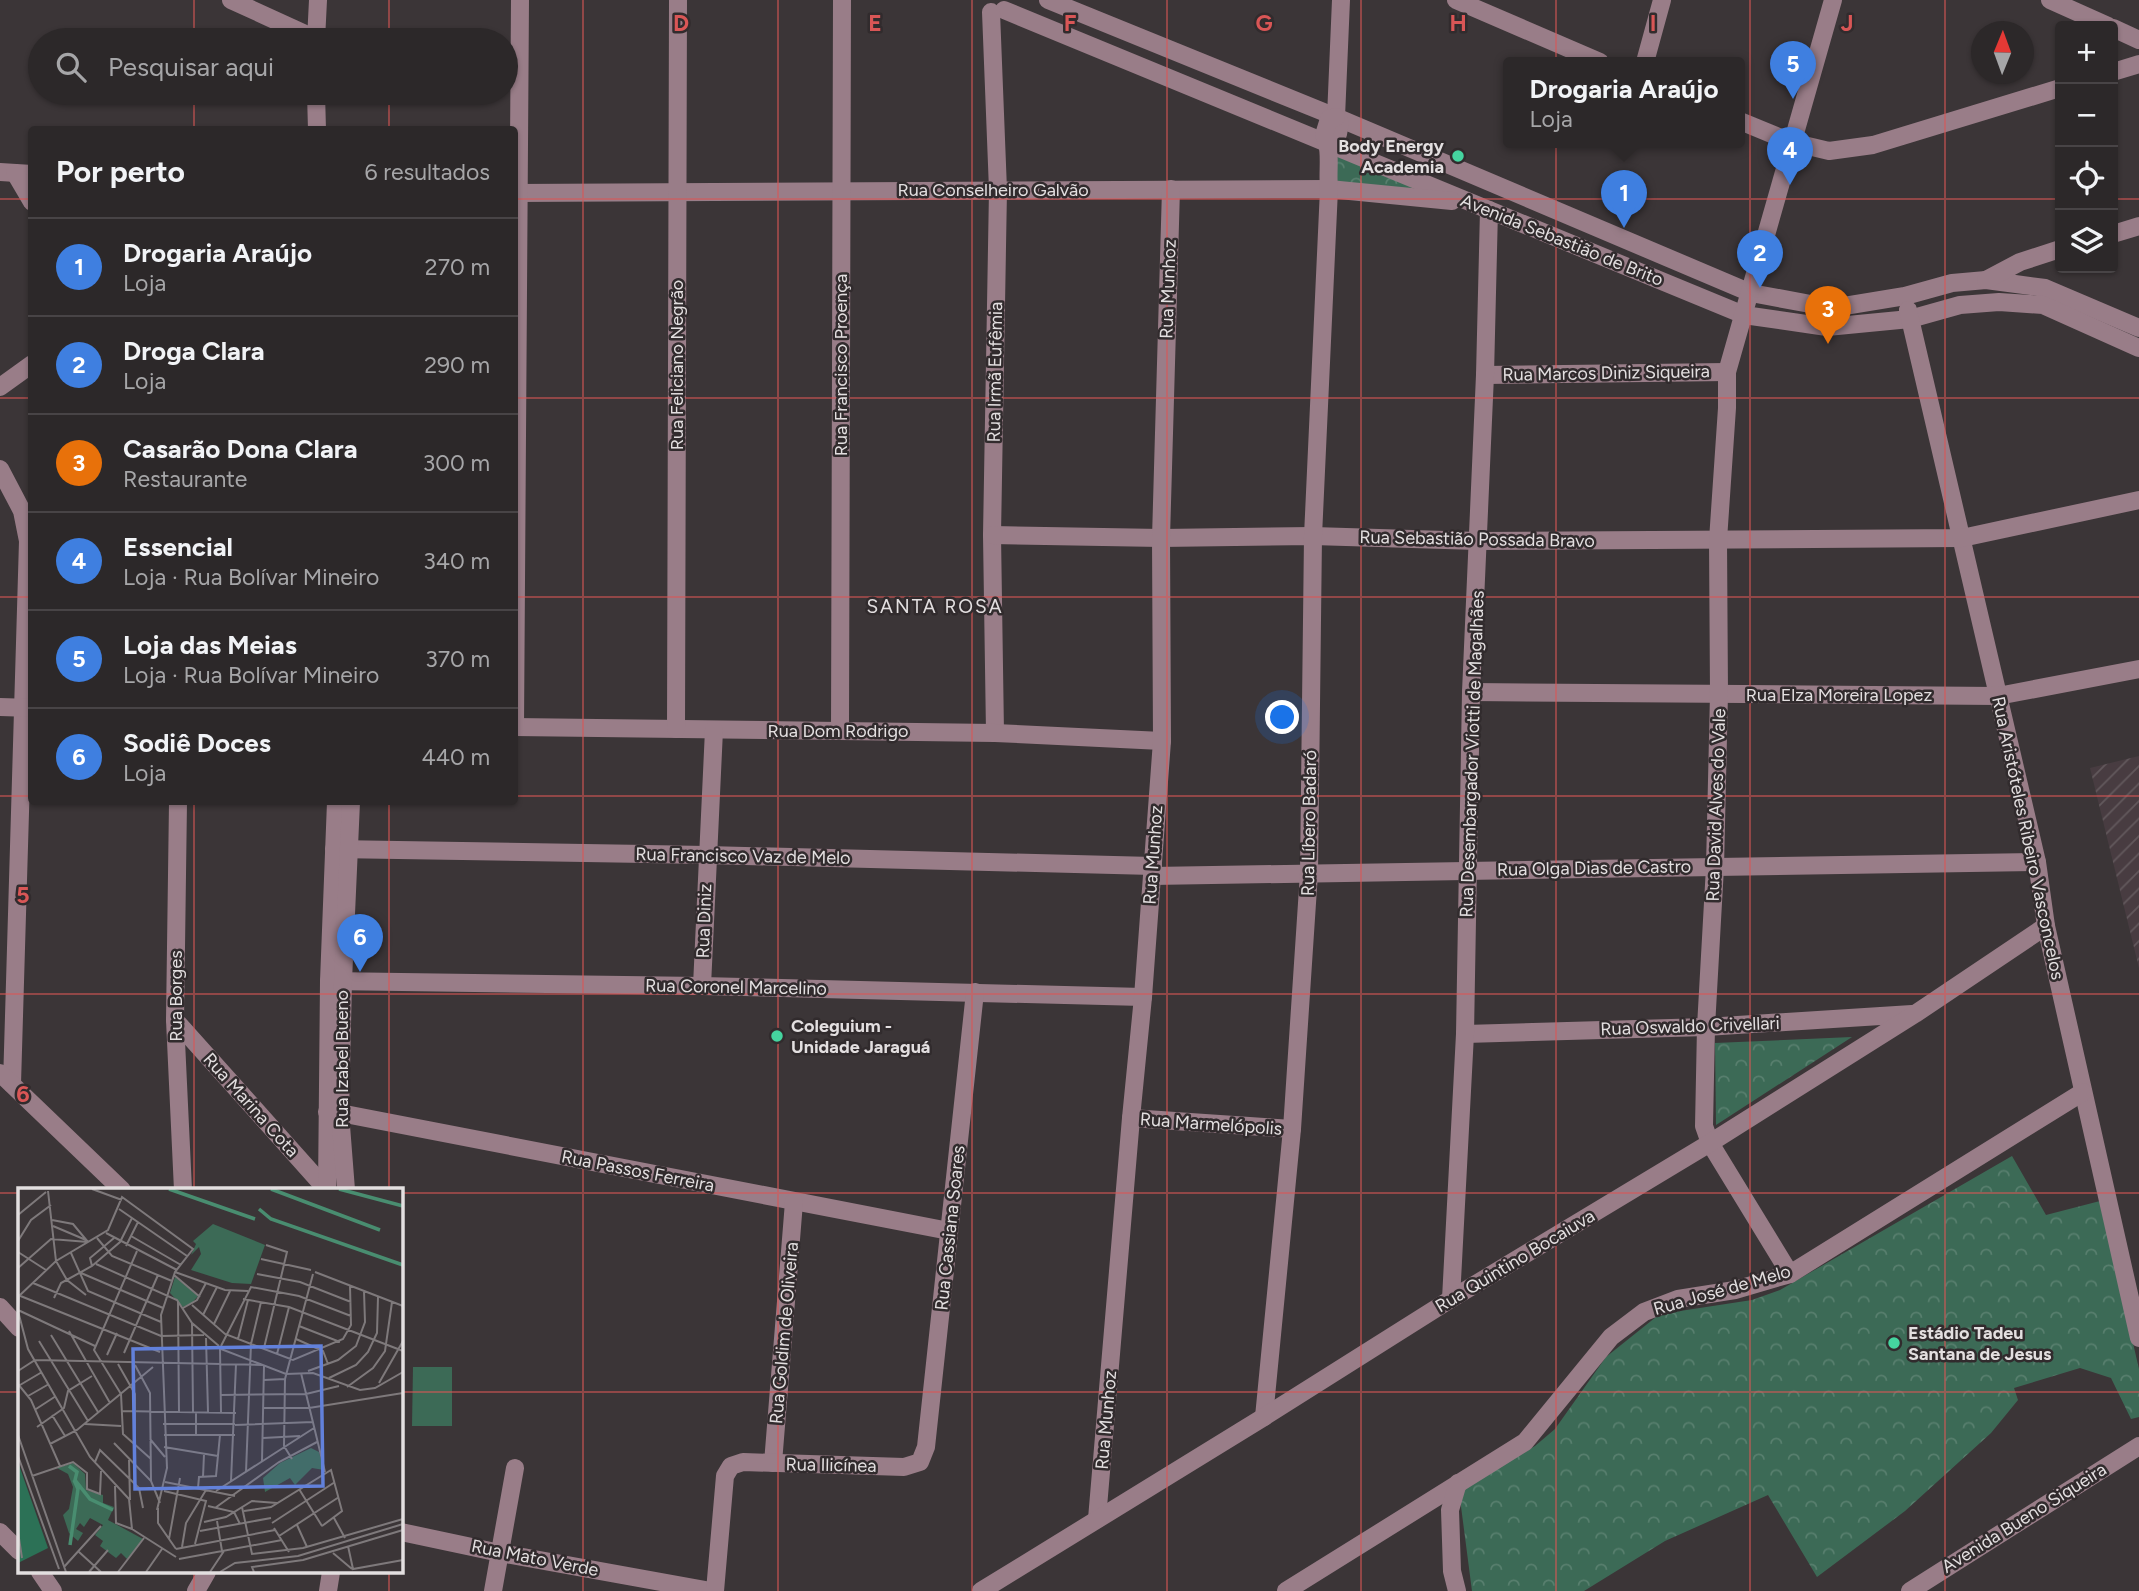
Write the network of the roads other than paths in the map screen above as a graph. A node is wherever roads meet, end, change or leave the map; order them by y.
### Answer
1 (231, 0) edge
2 (318, 0) edge
3 (520, 0) edge
4 (678, 0) edge
5 (842, 0) edge
6 (1048, 0) edge
7 (1341, 0) edge
8 (1456, 0) edge
9 (1662, 0) edge
10 (1833, 0) edge
11 (2050, 0) edge
12 (996, 5) edge
13 (1496, 7) edge
14 (2097, 21) edge
15 (290, 28) edge
16 (317, 28) edge
17 (2118, 30) edge
18 (2139, 40) edge
19 (1591, 57) edge
20 (1646, 57) edge
21 (2139, 64) edge
22 (2118, 70) edge
23 (2055, 90) edge
24 (316, 105) edge
25 (1336, 117) junction
26 (1745, 123) edge
27 (317, 126) edge
28 (518, 129) edge
29 (1791, 142) junction
30 (1329, 144) junction
31 (15, 173) edge
32 (1329, 188) junction
33 (1171, 189) junction
34 (998, 190) junction
35 (842, 191) junction
36 (677, 192) junction
37 (518, 193) edge
38 (28, 195) edge
39 (1471, 203) junction
40 (1489, 210) junction
41 (2139, 226) edge
42 (2118, 232) edge
43 (2055, 251) edge
44 (1986, 279) junction
45 (1751, 293) junction
46 (1905, 296) junction
47 (1744, 315) junction
48 (1910, 319) junction
49 (2139, 328) edge
50 (2139, 348) edge
51 (28, 367) edge
52 (1727, 372) junction
53 (1485, 374) junction
54 (0, 387) edge
55 (0, 469) edge
56 (2139, 500) edge
57 (992, 535) junction
58 (1313, 536) junction
59 (1161, 538) junction
60 (1962, 538) junction
61 (1718, 540) junction
62 (1478, 541) junction
63 (2139, 669) edge
64 (1471, 692) junction
65 (1719, 694) junction
66 (1998, 696) junction
67 (0, 706) edge
68 (27, 708) edge
69 (518, 727) edge
70 (676, 729) junction
71 (714, 730) junction
72 (840, 730) junction
73 (995, 733) junction
74 (1162, 741) junction
75 (178, 805) edge
76 (336, 805) edge
77 (350, 805) edge
78 (341, 849) junction
79 (707, 855) junction
80 (2037, 862) junction
81 (1715, 867) junction
82 (1468, 870) junction
83 (1152, 871) junction
84 (1309, 873) junction
85 (2046, 926) junction
86 (336, 981) junction
87 (702, 986) junction
88 (975, 992) junction
89 (1143, 998) junction
90 (1915, 1014) junction
91 (175, 1020) junction
92 (1706, 1027) junction
93 (1465, 1034) junction
94 (6, 1078) edge
95 (2083, 1093) junction
96 (333, 1113) junction
97 (1130, 1118) junction
98 (1292, 1129) junction
99 (1710, 1143) junction
100 (320, 1171) junction
101 (120, 1188) edge
102 (183, 1188) edge
103 (326, 1188) edge
104 (346, 1188) edge
105 (794, 1202) junction
106 (949, 1231) junction
107 (1790, 1274) junction
108 (1451, 1299) junction
109 (0, 1307) edge
110 (18, 1327) edge
111 (2139, 1338) edge
112 (1264, 1418) junction
113 (2139, 1446) edge
114 (920, 1462) joint
115 (773, 1464) junction
116 (515, 1468) dead end
117 (1458, 1483) junction
118 (1097, 1519) junction
119 (0, 1532) edge
120 (402, 1532) edge
121 (18, 1550) edge
122 (500, 1553) junction
123 (41, 1574) edge
124 (207, 1574) edge
125 (209, 1574) edge
126 (53, 1591) edge
127 (196, 1591) edge
128 (215, 1591) edge
129 (494, 1591) edge
130 (713, 1591) edge
131 (981, 1591) edge
132 (1286, 1591) edge
133 (1457, 1591) edge
134 (1910, 1591) edge

1 - 15 street
2 - 16 street
3 - 28 street
4 - 36 street, Rua Feliciano Negrão
5 - 35 street, Rua Francisco Proença
6 - 25 street, Avenida Sebastião de Brito
7 - 25 street
8 - 13 street
9 - 20 street
10 - 29 street, Rua David Alves do Vale
11 - 14 street
12 - 30 street, Avenida Sebastião de Brito
12 - 34 street, Rua Irmã Eufêmia
13 - 19 street
17 - 18 street
21 - 22 street
23 - 29 street
24 - 27 street
25 - 30 street, Rua Líbero Badaró
25 - 45 street, Avenida Sebastião de Brito
26 - 29 street
29 - 45 street, Rua David Alves do Vale
30 - 32 street, Rua Líbero Badaró
30 - 39 street, Avenida Sebastião de Brito
31 - 38 street
32 - 33 street, Rua Conselheiro Galvão
32 - 39 street, Rua Conselheiro Galvão
32 - 58 street, Rua Líbero Badaró
33 - 34 street, Rua Conselheiro Galvão
33 - 59 street, Rua Munhoz
34 - 35 street, Rua Conselheiro Galvão
34 - 57 street, Rua Irmã Eufêmia
35 - 36 street, Rua Conselheiro Galvão
35 - 72 street, Rua Francisco Proença
36 - 37 street, Rua Conselheiro Galvão
36 - 70 street, Rua Feliciano Negrão
39 - 40 street, Avenida Sebastião de Brito
40 - 47 street, Avenida Sebastião de Brito
40 - 53 street, Rua Desembargador Viotti de Magalhães
41 - 42 street
43 - 44 street
44 - 46 street, Avenida Sebastião de Brito
44 - 49 street, Avenida Sebastião de Brito
45 - 46 street, Avenida Sebastião de Brito
45 - 47 street, Rua David Alves do Vale
46 - 48 street, Rua Aristóteles Ribeiro Vasconcelos
47 - 48 street, Avenida Sebastião de Brito
47 - 52 street, Rua David Alves do Vale
48 - 50 street, Avenida Sebastião de Brito
48 - 60 street, Rua Aristóteles Ribeiro Vasconcelos
51 - 54 street
52 - 53 street, Rua Marcos Diniz Siqueira
52 - 61 street, Rua David Alves do Vale
53 - 62 street, Rua Desembargador Viotti de Magalhães
55 - 68 street
56 - 60 street, Rua Sebastião Possada Bravo
57 - 59 street, Rua Sebastião Possada Bravo
57 - 73 street, Rua Irmã Eufêmia
58 - 59 street, Rua Sebastião Possada Bravo
58 - 62 street, Rua Sebastião Possada Bravo
58 - 84 street, Rua Líbero Badaró
59 - 74 street, Rua Munhoz
60 - 61 street, Rua Sebastião Possada Bravo
60 - 66 street, Rua Aristóteles Ribeiro Vasconcelos
61 - 62 street, Rua Sebastião Possada Bravo
61 - 65 street, Rua David Alves do Vale
62 - 64 street, Rua Desembargador Viotti de Magalhães
63 - 66 street, Rua Elza Moreira Lopez
64 - 65 street, Rua Elza Moreira Lopez
64 - 82 street, Rua Desembargador Viotti de Magalhães
65 - 66 street, Rua Elza Moreira Lopez
65 - 81 street, Rua David Alves do Vale
66 - 80 street, Rua Aristóteles Ribeiro Vasconcelos
67 - 68 street
68 - 94 street
69 - 70 street, Rua Dom Rodrigo
70 - 71 street, Rua Dom Rodrigo
71 - 72 street, Rua Dom Rodrigo
71 - 79 street, Rua Diniz
72 - 73 street, Rua Dom Rodrigo
73 - 74 street, Rua Dom Rodrigo
74 - 83 street, Rua Munhoz
75 - 91 street, Rua Borges
76 - 78 street, Rua Izabel Bueno
77 - 78 street, Rua Izabel Bueno
78 - 79 street, Rua Francisco Vaz de Melo
78 - 86 street, Rua Izabel Bueno
79 - 83 street, Rua Francisco Vaz de Melo
79 - 87 street, Rua Diniz
80 - 81 street, Rua Olga Dias de Castro
80 - 85 street, Rua Aristóteles Ribeiro Vasconcelos
81 - 82 street, Rua Olga Dias de Castro
81 - 92 street, Rua David Alves do Vale
82 - 84 street, Rua Olga Dias de Castro
82 - 93 street, Rua Desembargador Viotti de Magalhães
83 - 84 street, Rua Olga Dias de Castro
83 - 89 street, Rua Munhoz
84 - 98 street, Rua Líbero Badaró
85 - 90 street, Rua Quintino Bocaiuva
85 - 95 street, Rua Aristóteles Ribeiro Vasconcelos
86 - 87 street, Rua Coronel Marcelino
86 - 96 street, Rua Izabel Bueno
87 - 88 street, Rua Coronel Marcelino
88 - 89 street, Rua Coronel Marcelino
88 - 106 street, Rua Cassiana Soares
89 - 97 street, Rua Munhoz
90 - 92 street, Rua Oswaldo Crivellari
90 - 99 street, Rua Quintino Bocaiuva
91 - 100 street, Rua Marina Cota
91 - 102 street, Rua Borges
92 - 93 street, Rua Oswaldo Crivellari
92 - 99 street, Rua David Alves do Vale
93 - 108 street, Rua Desembargador Viotti de Magalhães
94 - 101 street
95 - 107 street, Rua José de Melo
95 - 111 street, Rua Aristóteles Ribeiro Vasconcelos
96 - 100 street, Rua Izabel Bueno
96 - 104 street, Rua Izabel Bueno
96 - 105 street, Rua Passos Ferreira
97 - 98 street, Rua Marmelópolis
97 - 118 street, Rua Munhoz
98 - 112 street, Rua Líbero Badaró
99 - 107 street, Rua David Alves do Vale
99 - 108 street, Rua Quintino Bocaiuva
100 - 103 street, Rua Marina Cota
105 - 106 street, Rua Passos Ferreira
105 - 115 street, Rua Goldim de Oliveira
106 - 114 street, Rua Cassiana Soares
107 - 117 street, Rua José de Melo
108 - 112 street, Rua Quintino Bocaiuva
109 - 110 street
112 - 118 street, Rua Quintino Bocaiuva
113 - 134 street, Avenida Bueno Siqueira
114 - 115 street, Rua Ilicínea
115 - 130 street, Rua Ilicínea
116 - 122 street
117 - 132 street, Rua José de Melo
117 - 133 street
118 - 131 street, Rua Quintino Bocaiuva
119 - 121 street
120 - 122 street, Rua Mato Verde
122 - 129 street
122 - 130 street, Rua Mato Verde
123 - 126 street
124 - 127 street
125 - 128 street

